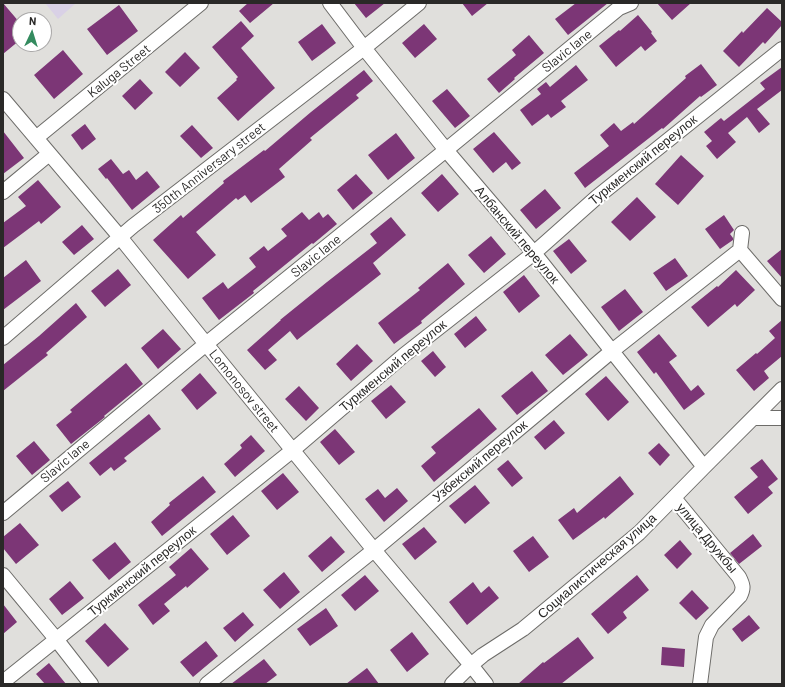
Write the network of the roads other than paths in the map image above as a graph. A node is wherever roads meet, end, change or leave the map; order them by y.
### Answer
1 (201, 3) edge
2 (330, 3) edge
3 (419, 3) edge
4 (631, 3) edge
5 (364, 48) junction
6 (782, 49) edge
7 (3, 99) edge
8 (36, 138) junction
9 (446, 150) junction
10 (49, 154) junction
11 (3, 192) edge
12 (742, 233) dead end
13 (120, 238) junction
14 (740, 250) junction
15 (534, 253) junction
16 (782, 299) edge
17 (3, 338) edge
18 (206, 344) junction
19 (612, 351) junction
20 (782, 389) edge
21 (753, 418) junction
22 (782, 418) edge
23 (293, 450) junction
24 (704, 467) junction
25 (674, 498) junction
26 (3, 513) edge
27 (374, 550) junction
28 (3, 575) edge
29 (56, 639) junction
30 (471, 665) junction
31 (3, 682) edge
32 (91, 684) edge
33 (207, 684) edge
34 (452, 684) edge
35 (486, 684) edge
36 (700, 684) edge

1 - 8 street, Kaluga Street
2 - 5 street, Албанский переулок
3 - 5 street, 350th Anniversary street
4 - 9 street, Slavic lane
5 - 9 street, Албанский переулок
5 - 13 street, 350th Anniversary street
6 - 15 street, Туркменский переулок
7 - 8 street, Lomonosov street
8 - 10 street, Lomonosov street
9 - 15 street, Албанский переулок
9 - 18 street, Slavic lane
10 - 11 street
10 - 13 street, Lomonosov street
12 - 14 street
13 - 17 street, 350th Anniversary street
13 - 18 street, Lomonosov street
14 - 16 street
14 - 19 street, Узбекский переулок
15 - 19 street, Албанский переулок
15 - 23 street, Туркменский переулок
18 - 23 street, Lomonosov street
18 - 26 street, Slavic lane
19 - 24 street, Албанский переулок
19 - 27 street, Узбекский переулок
20 - 21 street, Социалистическая улица
21 - 22 street
21 - 24 street, Социалистическая улица
23 - 27 street, Lomonosov street
23 - 29 street, Туркменский переулок
24 - 25 street, Социалистическая улица
25 - 30 street, Социалистическая улица
25 - 36 street, улица Дружбы
27 - 30 street, Lomonosov street
27 - 33 street, Узбекский переулок
28 - 29 street
29 - 31 street, Туркменский переулок
29 - 32 street
30 - 34 street, Социалистическая улица
30 - 35 street, Lomonosov street

